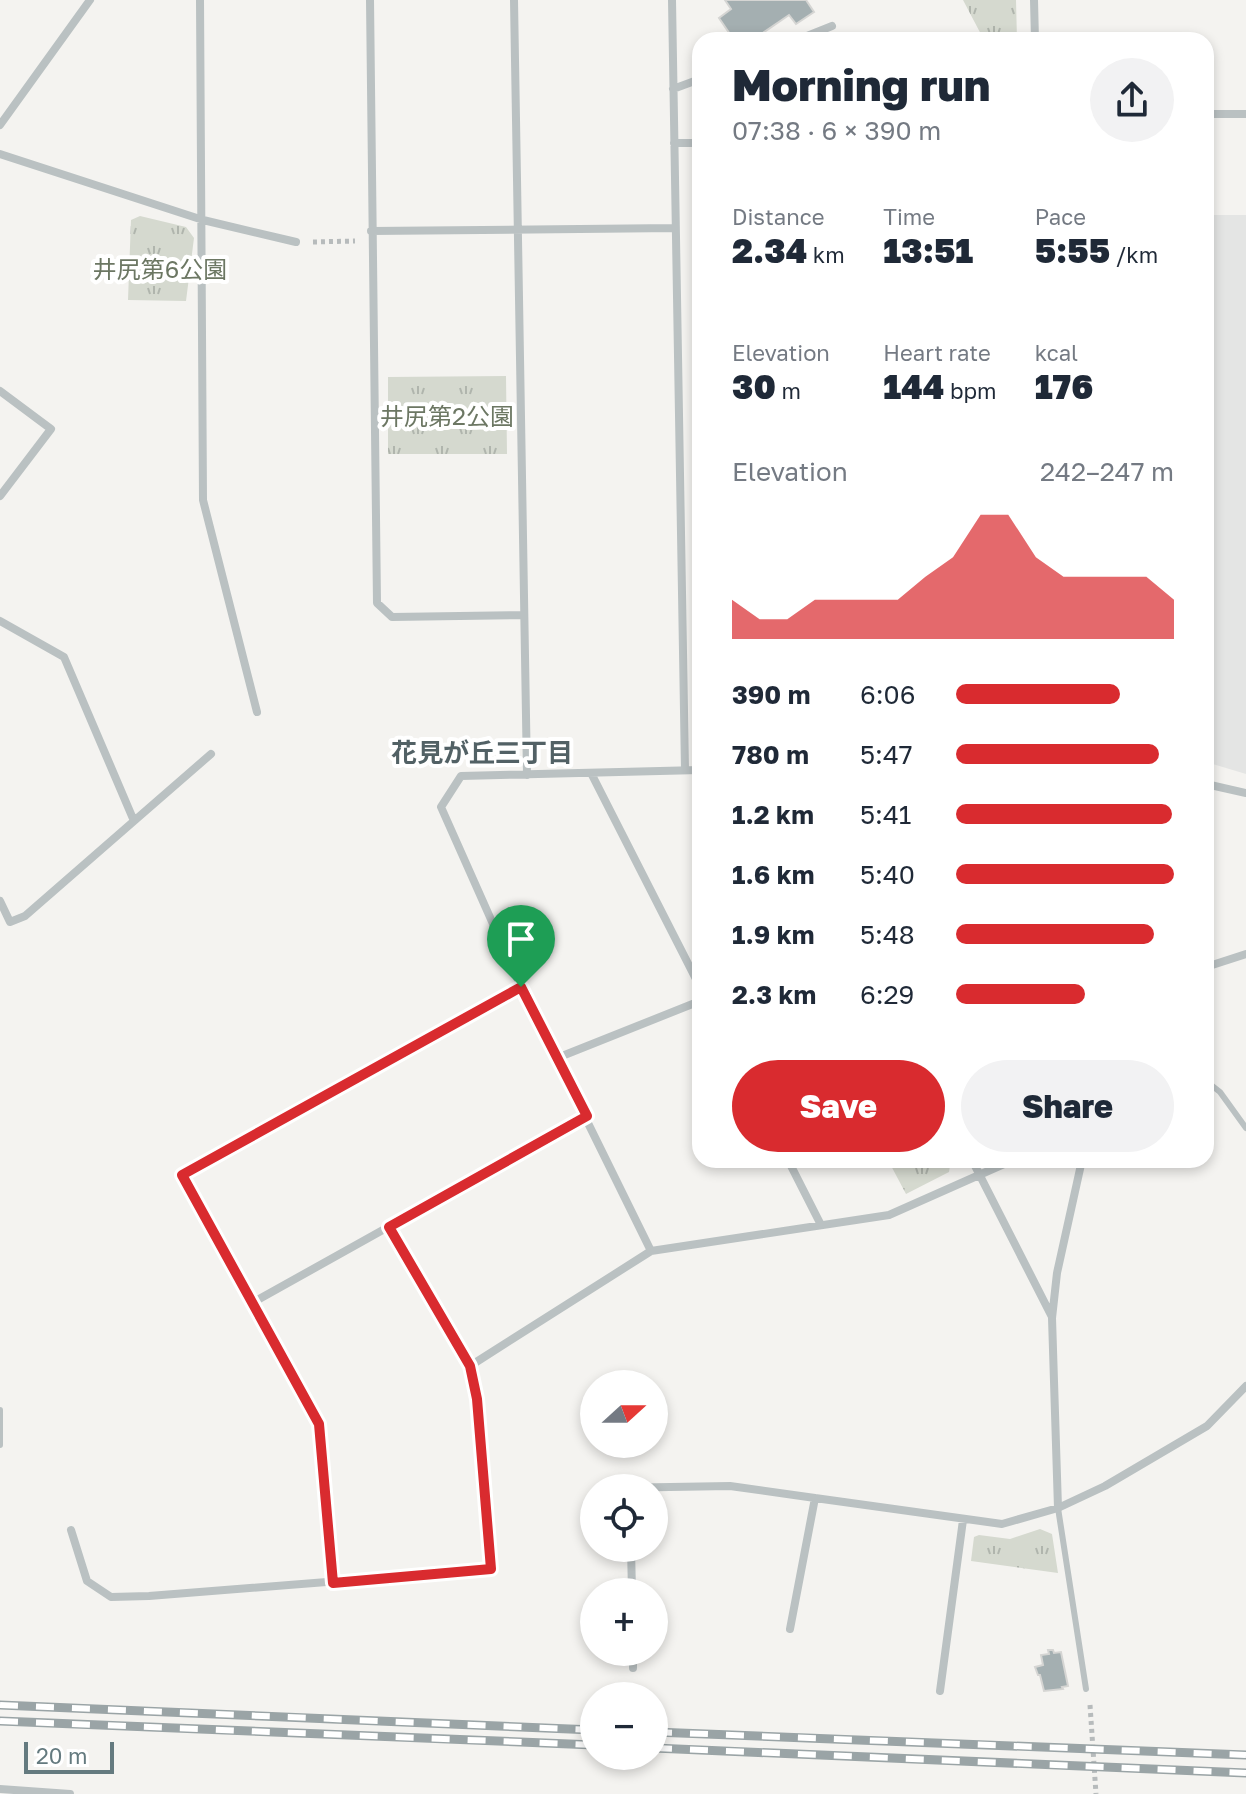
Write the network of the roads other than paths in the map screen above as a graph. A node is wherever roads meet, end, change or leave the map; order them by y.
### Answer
1 (90, 0) edge
2 (200, 0) edge
3 (370, 0) edge
4 (514, 0) edge
5 (672, 0) edge
6 (1034, 0) edge
7 (832, 26) dead end
8 (817, 32) edge
9 (1035, 32) edge
10 (692, 82) edge
11 (673, 89) junction
12 (1214, 114) edge
13 (1246, 114) edge
14 (0, 125) edge
15 (674, 143) junction
16 (692, 143) edge
17 (0, 154) edge
18 (203, 220) junction
19 (675, 228) junction
20 (518, 230) junction
21 (372, 236) junction
22 (296, 242) road end
23 (0, 391) edge
24 (0, 496) edge
25 (524, 615) junction
26 (0, 621) edge
27 (257, 712) dead end
28 (211, 754) dead end
29 (685, 770) junction
30 (692, 770) edge
31 (591, 773) junction
32 (527, 775) junction
33 (1214, 786) edge
34 (1246, 793) edge
35 (134, 821) junction
36 (0, 901) edge
37 (1246, 954) edge
38 (1214, 964) edge
39 (692, 971) edge
40 (521, 987) junction
41 (692, 1004) edge
42 (557, 1058) junction
43 (1214, 1087) edge
44 (587, 1116) junction
45 (1246, 1128) edge
46 (792, 1168) edge
47 (976, 1168) edge
48 (995, 1168) edge
49 (1080, 1168) edge
50 (979, 1175) junction
51 (821, 1225) junction
52 (389, 1227) junction
53 (651, 1251) junction
54 (252, 1303) junction
55 (1052, 1318) junction
56 (470, 1366) junction
57 (1246, 1386) edge
58 (0, 1410) edge
59 (0, 1445) edge
60 (668, 1487) edge
61 (815, 1498) junction
62 (1058, 1508) junction
63 (963, 1520) junction
64 (71, 1530) dead end
65 (333, 1583) junction
66 (790, 1629) dead end
67 (1086, 1689) road end
68 (940, 1691) dead end
69 (0, 1789) edge
70 (70, 1794) edge

1 - 14 street
2 - 18 street
3 - 21 street
4 - 20 street
5 - 11 street
6 - 9 street
7 - 8 street
10 - 11 street
11 - 15 street
12 - 13 street
15 - 16 street
15 - 19 street
17 - 18 street
18 - 22 street
18 - 27 street
19 - 20 street
19 - 29 street
20 - 21 street
20 - 25 street
21 - 25 street
23 - 24 street
25 - 32 street
26 - 35 street
28 - 35 street
29 - 30 street
29 - 31 street
31 - 32 street
31 - 39 street
32 - 40 street
33 - 34 street
35 - 36 street
37 - 38 street
40 - 42 street
40 - 54 street
41 - 42 street
42 - 44 street
43 - 45 lane
44 - 52 street
44 - 53 street
46 - 51 street
47 - 50 street
48 - 50 street
49 - 55 street
50 - 51 street
50 - 55 street
51 - 53 street
52 - 54 street
52 - 56 street
53 - 56 street
54 - 65 street
55 - 62 street
56 - 65 street
57 - 62 street
58 - 59 lane
60 - 61 street
61 - 63 street
61 - 66 street
62 - 63 street
62 - 67 lane
63 - 68 street
64 - 65 street
69 - 70 street

